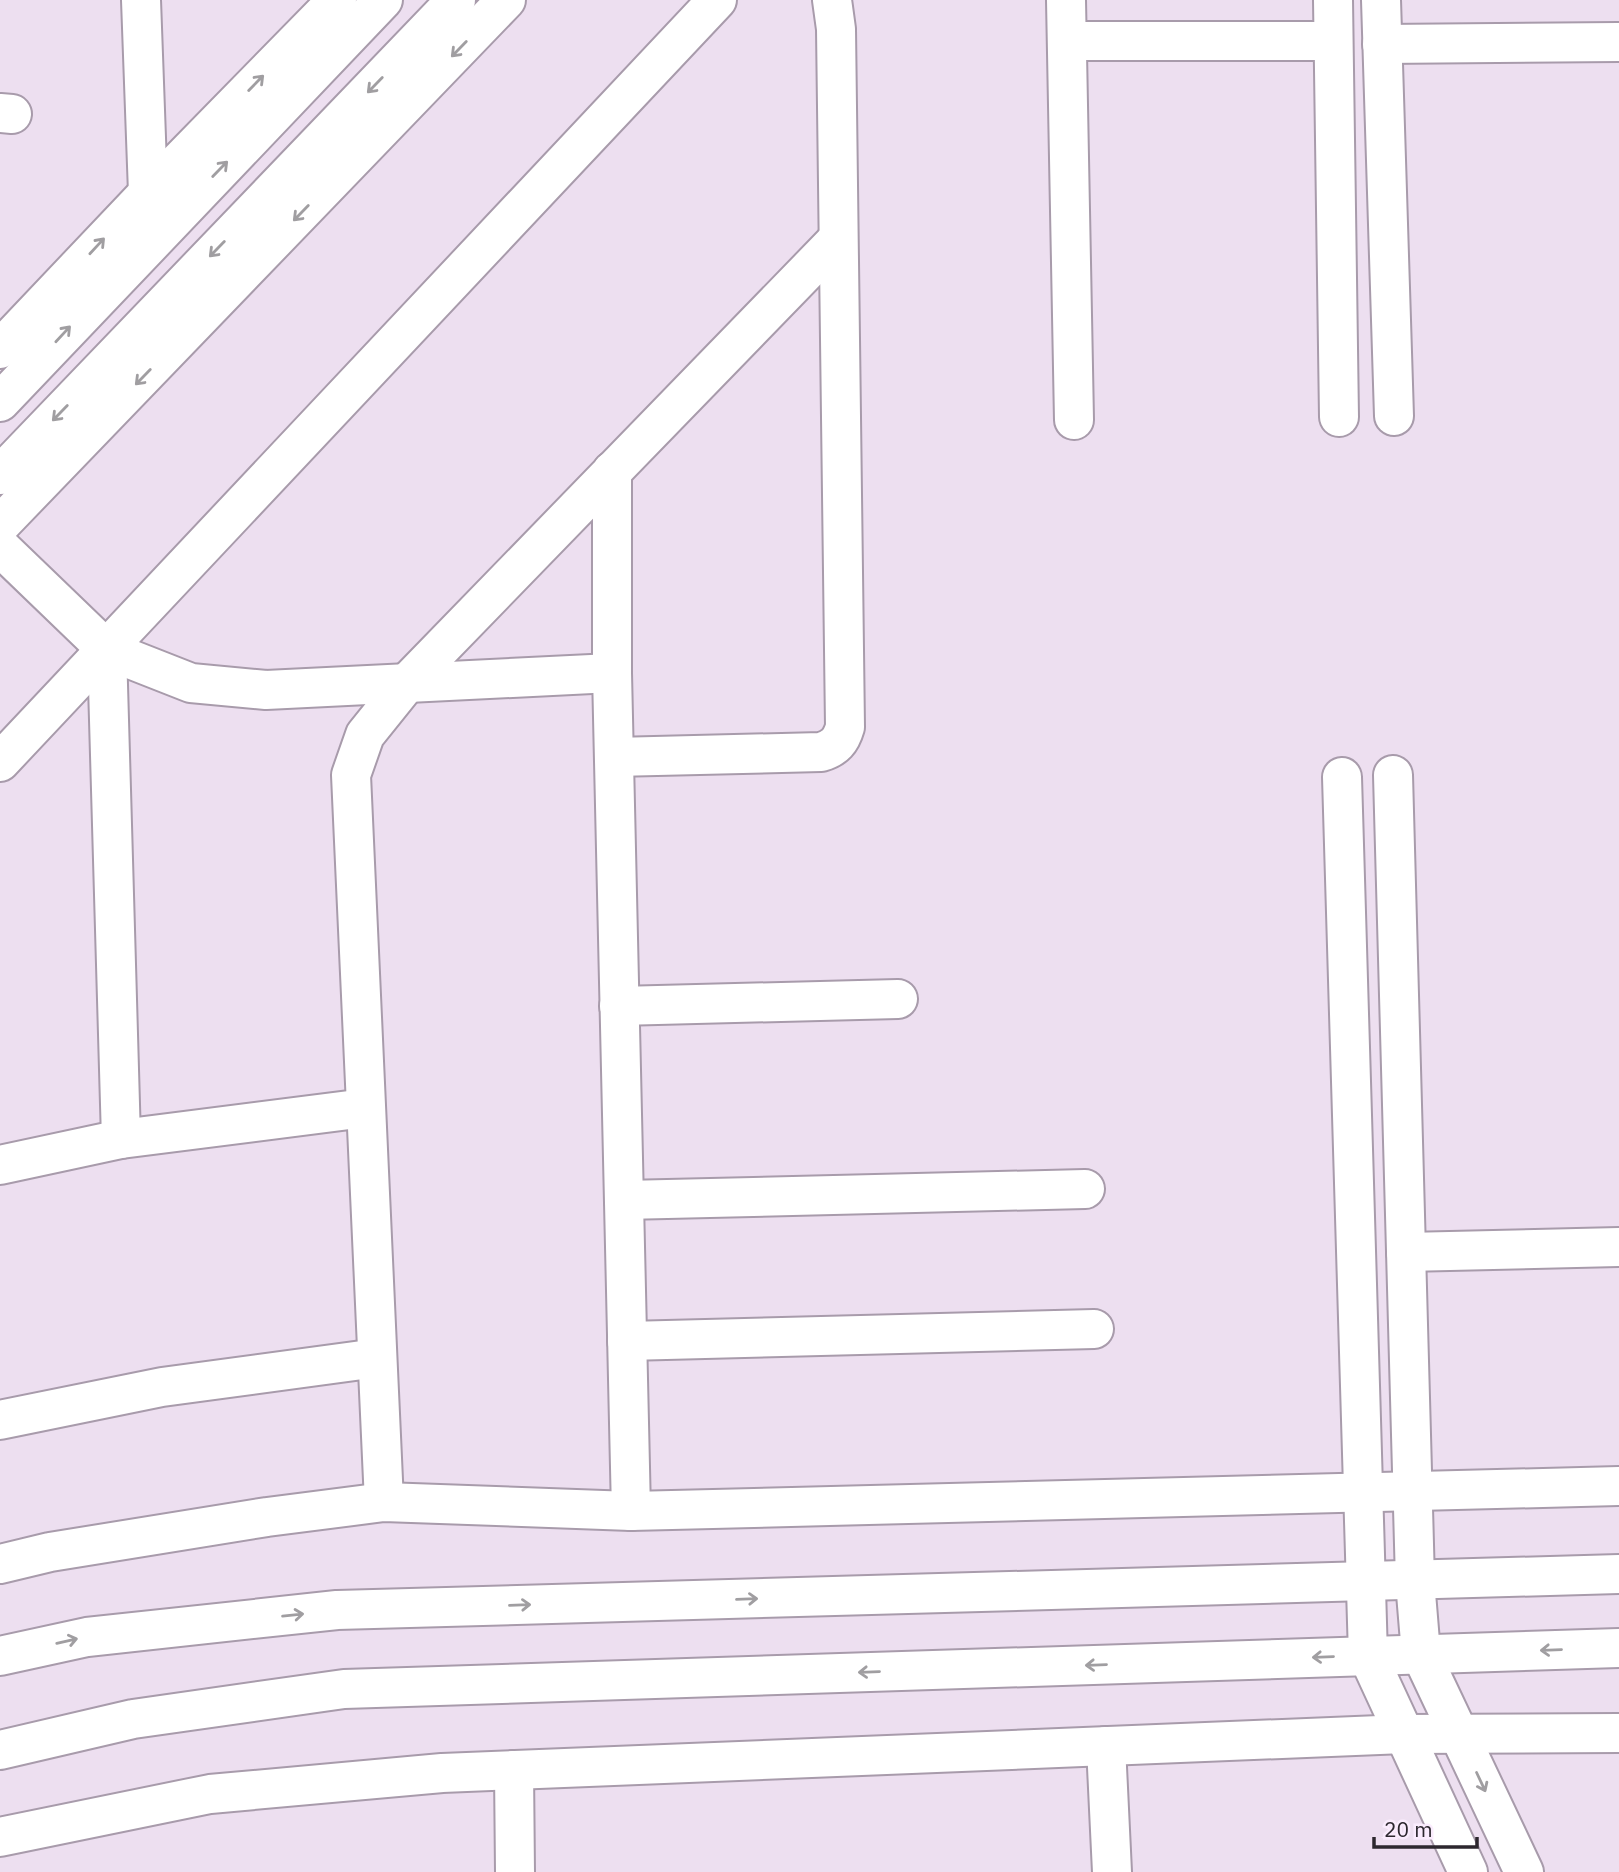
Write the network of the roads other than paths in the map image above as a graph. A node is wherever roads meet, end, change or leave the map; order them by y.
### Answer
1 (141, 0) edge
2 (337, 0) edge
3 (383, 0) edge
4 (456, 0) edge
5 (506, 0) edge
6 (717, 0) edge
7 (832, 0) edge
8 (1066, 0) edge
9 (1333, 0) edge
10 (1381, 0) edge
11 (1067, 41) junction
12 (1334, 41) junction
13 (1619, 42) edge
14 (1382, 44) junction
15 (148, 193) junction
16 (838, 239) junction
17 (0, 349) edge
18 (0, 402) edge
19 (1394, 416) dead end
20 (1339, 417) dead end
21 (1074, 420) dead end
22 (612, 471) junction
23 (0, 475) edge
24 (0, 525) edge
25 (0, 547) edge
26 (107, 650) junction
27 (612, 673) junction
28 (406, 684) junction
29 (614, 757) junction
30 (0, 762) edge
31 (1393, 775) dead end
32 (1342, 777) dead end
33 (898, 999) dead end
34 (619, 1006) junction
35 (365, 1108) junction
36 (121, 1139) junction
37 (0, 1166) edge
38 (1085, 1189) dead end
39 (624, 1200) junction
40 (1619, 1247) edge
41 (1406, 1252) junction
42 (1094, 1329) dead end
43 (627, 1341) junction
44 (377, 1358) junction
45 (0, 1420) edge
46 (1619, 1486) edge
47 (1413, 1492) junction
48 (1363, 1493) junction
49 (384, 1502) junction
50 (631, 1511) junction
51 (0, 1564) edge
52 (1619, 1574) edge
53 (1415, 1581) junction
54 (1365, 1582) junction
55 (1619, 1648) edge
56 (1421, 1654) junction
57 (0, 1656) edge
58 (1368, 1656) junction
59 (1619, 1732) edge
60 (1458, 1733) junction
61 (1404, 1734) junction
62 (1106, 1746) junction
63 (0, 1750) edge
64 (514, 1770) junction
65 (0, 1837) edge
66 (515, 1872) edge
67 (1112, 1872) edge
68 (1468, 1872) edge
69 (1524, 1872) edge

1 - 15 street
15 -> 2 street
18 -> 3 street
4 -> 23 street
5 -> 24 street
6 - 26 street
7 - 16 street
8 - 11 street
9 - 12 street
10 - 14 street
11 - 12 street
11 - 21 street
12 - 20 street
13 - 14 street
14 - 19 street
17 -> 15 street
16 - 22 street
16 - 29 street
22 - 27 street
22 - 28 street
25 - 26 street
26 - 28 street
26 - 30 street
26 - 36 street
27 - 28 street
27 - 29 street
28 - 35 street
29 - 34 street
31 - 41 street
32 - 48 street
33 - 34 street
34 - 39 street
35 - 36 street
35 - 44 street
36 - 37 street
38 - 39 street
39 - 43 street
40 - 41 street
41 - 47 street
42 - 43 street
43 - 50 street
44 - 45 street
44 - 49 street
46 - 47 street
47 - 48 street
47 - 53 street
48 - 50 street
48 - 54 street
49 - 50 street
49 - 51 street
52 - 53 street
53 - 54 street
53 - 56 street
57 -> 54 street
54 - 58 street
55 -> 56 street
56 - 58 street
56 - 60 street
58 - 61 street
58 -> 63 street
59 - 60 street
60 - 61 street
60 -> 69 street
61 - 62 street
61 - 68 street
62 - 64 street
62 - 67 street
64 - 65 street
64 - 66 street

